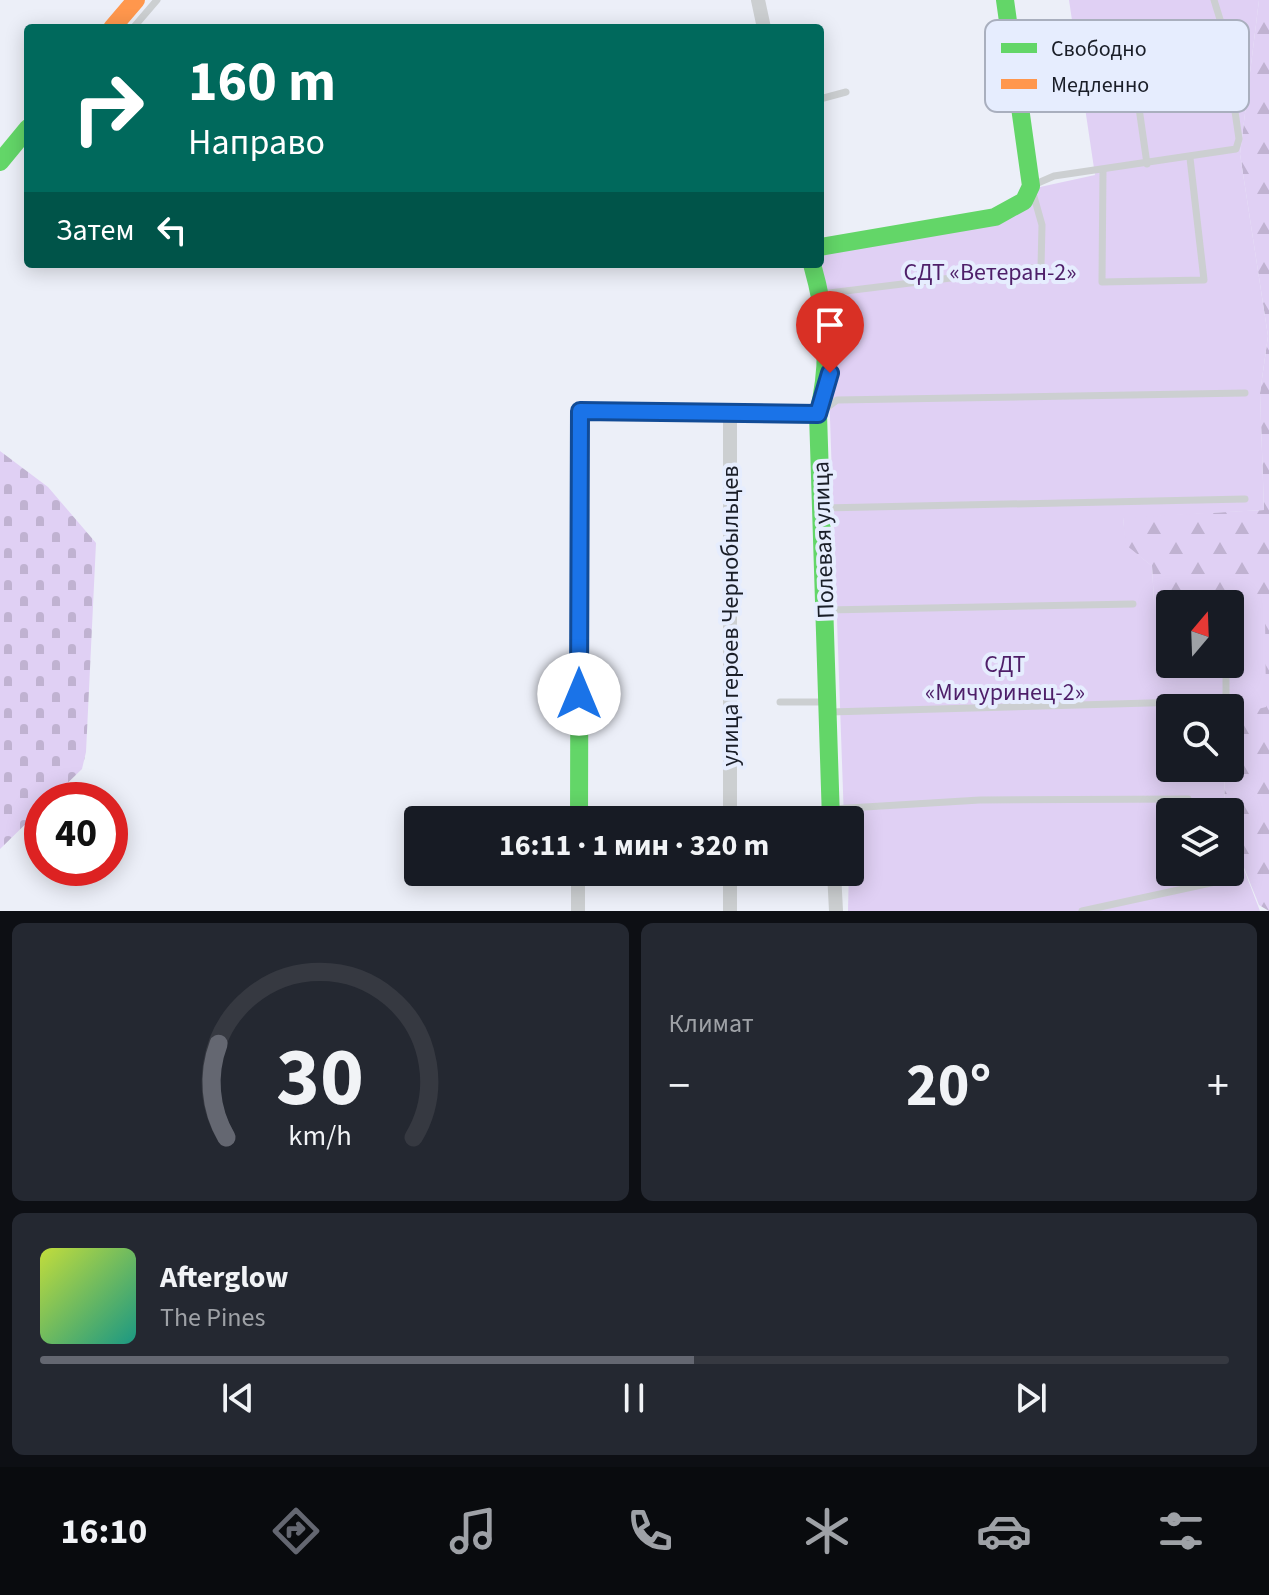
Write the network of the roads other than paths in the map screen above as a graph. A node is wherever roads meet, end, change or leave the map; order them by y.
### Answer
1 (136, 0) edge
2 (157, 0) edge
3 (758, 0) edge
4 (1005, 0) edge
5 (1214, 0) edge
6 (1008, 20) edge
7 (1220, 20) edge
8 (115, 24) edge
9 (136, 24) edge
10 (763, 24) edge
11 (846, 92) dead end
12 (824, 98) edge
13 (1021, 112) edge
14 (1140, 112) edge
15 (1235, 112) edge
16 (24, 133) edge
17 (1190, 158) junction
18 (0, 162) edge
19 (1147, 164) junction
20 (1103, 170) junction
21 (1031, 186) junction
22 (824, 246) edge
23 (813, 268) edge
24 (821, 294) junction
25 (1245, 393) dead end
26 (730, 412) junction
27 (818, 414) junction
28 (1245, 499) dead end
29 (823, 508) junction
30 (1133, 604) dead end
31 (825, 610) junction
32 (1226, 678) edge
33 (780, 702) dead end
34 (828, 707) junction
35 (1156, 799) edge
36 (579, 806) edge
37 (730, 806) edge
38 (830, 806) edge
39 (864, 812) edge
40 (578, 886) edge
41 (730, 886) edge
42 (835, 886) edge
43 (1197, 886) edge
44 (578, 911) edge
45 (730, 911) edge
46 (836, 911) edge
47 (1082, 911) edge

1 - 8 street
2 - 9 lane
3 - 10 street
4 - 6 street
5 - 7 lane
11 - 12 lane
13 - 21 street
14 - 19 lane
15 - 17 lane
16 - 18 street
17 - 19 lane
17 - 20 lane
19 - 20 lane
20 - 21 lane
21 - 22 street
21 - 24 lane
23 - 24 street, Полевая улица
24 - 27 street, Полевая улица
25 - 27 lane
26 - 27 street
26 - 36 street
26 - 37 street, улица героев Чернобыльцев
27 - 29 street, Полевая улица
28 - 29 lane
29 - 31 street, Полевая улица
30 - 31 lane
31 - 34 street, Полевая улица
32 - 34 lane
33 - 34 lane
34 - 38 street, Полевая улица
35 - 39 lane
40 - 44 street
41 - 45 street
42 - 46 street
43 - 47 lane

